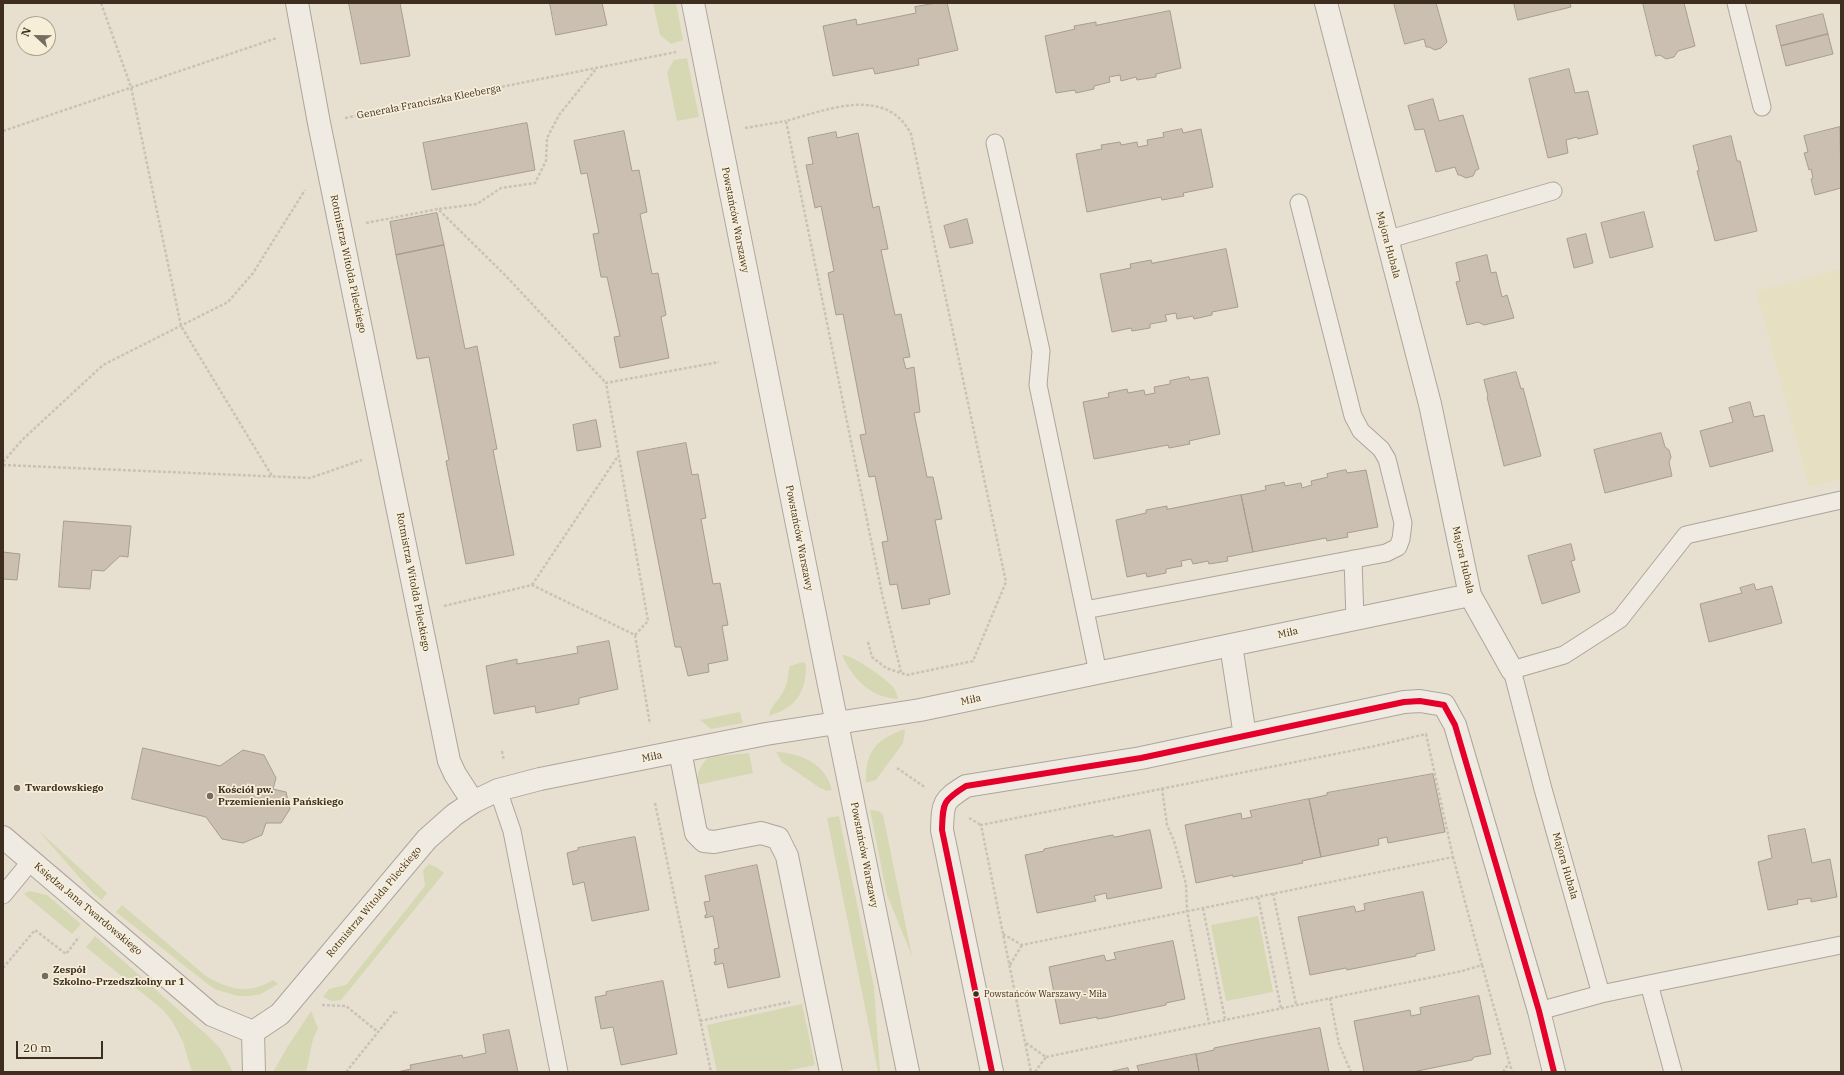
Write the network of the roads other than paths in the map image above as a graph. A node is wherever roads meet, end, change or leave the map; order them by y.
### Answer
1 (297, 3) edge
2 (693, 3) edge
3 (1326, 3) edge
4 (1736, 3) edge
5 (1762, 106) dead end
6 (995, 143) dead end
7 (1553, 191) dead end
8 (1299, 203) dead end
9 (1386, 240) junction
10 (1841, 500) edge
11 (1353, 559) junction
12 (1470, 595) junction
13 (1085, 610) junction
14 (1355, 619) junction
15 (1231, 645) junction
16 (1512, 670) junction
17 (1098, 673) junction
18 (836, 723) junction
19 (1245, 736) junction
20 (680, 751) junction
21 (498, 790) junction
22 (473, 802) junction
23 (3, 837) edge
24 (31, 861) junction
25 (3, 895) edge
26 (1841, 945) edge
27 (1649, 984) junction
28 (1601, 994) junction
29 (1539, 1011) junction
30 (253, 1032) junction
31 (254, 1072) edge
32 (559, 1072) edge
33 (831, 1072) edge
34 (908, 1072) edge
35 (992, 1072) edge
36 (1554, 1072) edge
37 (1673, 1072) edge

1 - 22 street, Rotmistrza Witolda Pileckiego
2 - 18 street, Powstańców Warszawy
3 - 9 street, Majora Hubala
4 - 5 lane
6 - 13 lane
7 - 9 lane
8 - 11 lane
9 - 12 street, Majora Hubala
10 - 16 lane
11 - 13 lane
11 - 14 lane
12 - 14 street, Miła
12 - 16 street, Majora Hubala
13 - 17 lane
14 - 15 street, Miła
15 - 17 street, Miła
15 - 19 street
16 - 28 lane, Majora Hubala
17 - 18 street, Miła
18 - 20 street, Miła
18 - 34 street, Powstańców Warszawy
19 - 29 street
19 - 35 street
20 - 21 street, Miła
20 - 33 street
21 - 22 street, Miła
21 - 32 lane
22 - 30 street, Rotmistrza Witolda Pileckiego
23 - 24 street, Księdza Jana Twardowskiego
24 - 25 lane
24 - 30 street, Księdza Jana Twardowskiego
26 - 27 lane
27 - 28 lane
27 - 37 lane
28 - 29 lane
29 - 36 street
30 - 31 street

